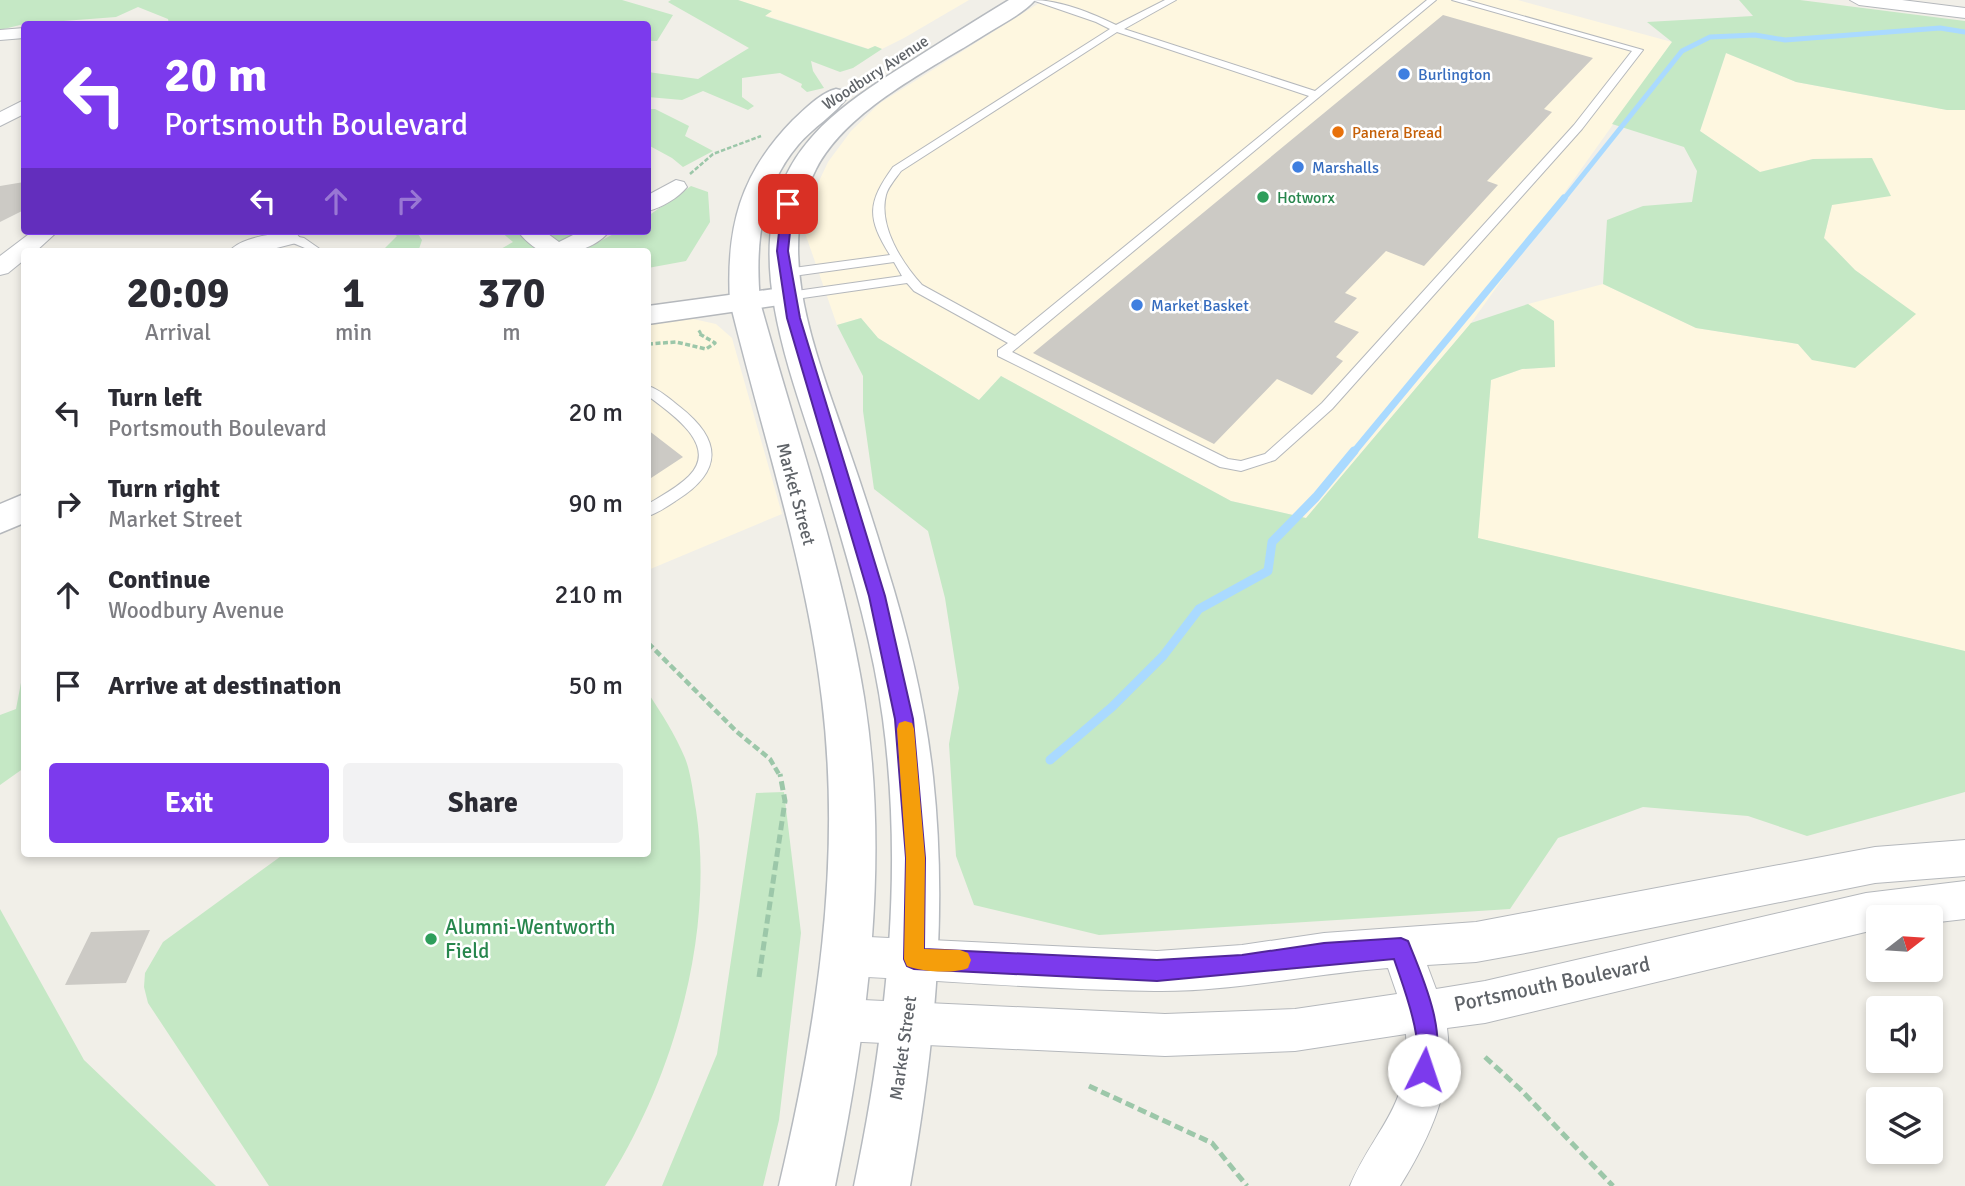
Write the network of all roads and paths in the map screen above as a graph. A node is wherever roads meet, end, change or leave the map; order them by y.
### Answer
1 (989, 0) edge
2 (1172, 0) edge
3 (1432, 0) edge
4 (1456, 0) edge
5 (1859, 0) edge
6 (1904, 0) edge
7 (1022, 1) edge
8 (1965, 7) edge
9 (1965, 13) edge
10 (1116, 29) junction
11 (21, 33) edge
12 (0, 35) edge
13 (1316, 95) junction
14 (21, 108) edge
15 (0, 120) edge
16 (771, 134) dead end
17 (676, 187) joint
18 (651, 202) edge
19 (42, 235) edge
20 (535, 235) edge
21 (590, 235) edge
22 (288, 238) joint
23 (25, 248) edge
24 (251, 248) edge
25 (312, 248) edge
26 (552, 248) edge
27 (566, 248) edge
28 (21, 251) edge
29 (896, 258) junction
30 (0, 268) edge
31 (910, 279) junction
32 (787, 284) junction
33 (744, 290) junction
34 (651, 291) edge
35 (651, 314) edge
36 (704, 329) dead end
37 (1016, 342) junction
38 (651, 344) edge
39 (651, 392) edge
40 (21, 509) edge
41 (651, 509) edge
42 (0, 520) edge
43 (651, 646) edge
44 (1965, 858) edge
45 (1965, 900) edge
46 (1401, 948) junction
47 (848, 956) junction
48 (914, 959) junction
49 (759, 978) dead end
50 (1422, 1012) junction
51 (841, 1020) junction
52 (908, 1023) junction
53 (1485, 1057) dead end
54 (1089, 1086) dead end
55 (807, 1186) edge
56 (882, 1186) edge
57 (1247, 1186) edge
58 (1373, 1186) edge
59 (1613, 1186) edge

1 - 33 main road, Woodbury Avenue
2 - 10 lane
3 - 13 lane
4 - 37 lane
5 - 9 street
6 - 8 street
7 - 10 lane
7 - 10 lane
7 - 32 main road, Woodbury Avenue
10 - 13 lane
10 - 29 lane
11 - 12 street
13 - 37 lane
14 - 15 street
16 - 17 path
17 - 18 street
19 - 23 street
20 - 26 street
21 - 27 street
22 - 24 street
22 - 25 lane
28 - 30 street
29 - 31 lane
29 - 32 lane
31 - 32 lane
31 - 37 lane
32 - 33 main road
32 - 48 main road, Market Street
33 - 34 main road
33 - 35 main road
33 - 47 main road, Market Street
36 - 38 path
39 - 41 lane
40 - 42 main road
43 - 49 path
44 - 46 street
45 - 50 street, Portsmouth Boulevard
46 - 48 street
46 - 50 street
47 - 48 street
47 - 51 main road, Market Street
48 - 52 main road, Market Street
50 - 52 street, Portsmouth Boulevard
50 - 58 street
51 - 52 street, Portsmouth Boulevard
51 - 55 main road, Market Street
52 - 56 main road, Market Street
53 - 59 path
54 - 57 path

